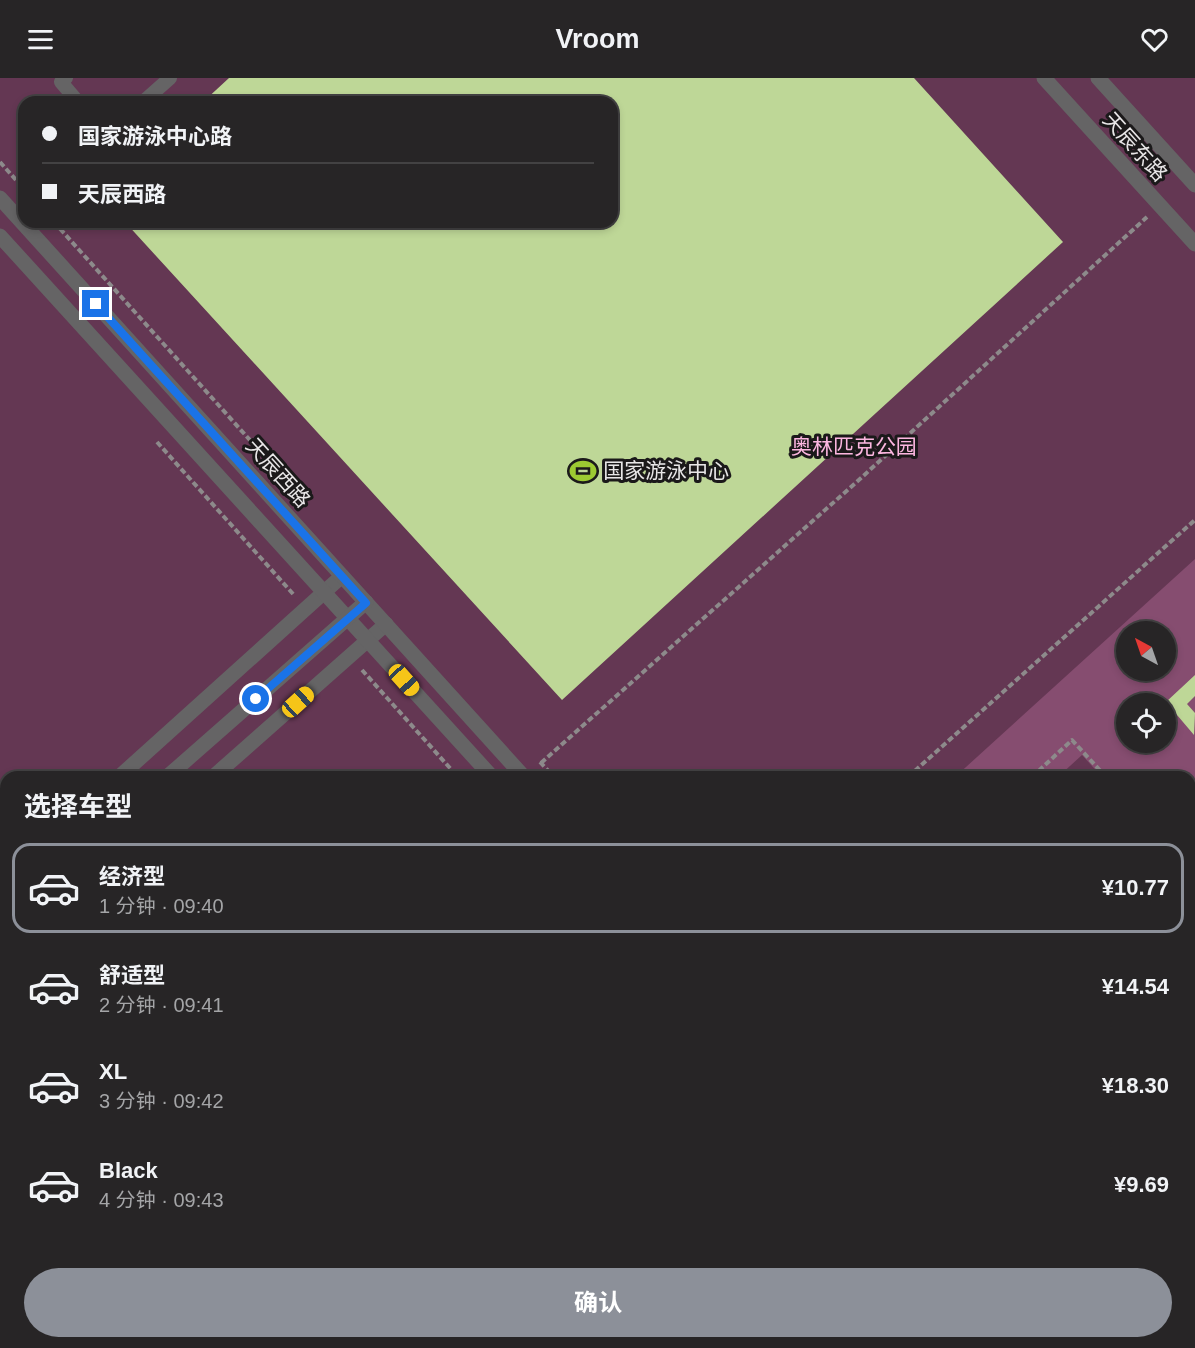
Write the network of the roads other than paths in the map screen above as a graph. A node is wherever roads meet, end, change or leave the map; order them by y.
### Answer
1 (66, 78) edge
2 (170, 78) edge
3 (1044, 78) edge
4 (1098, 78) edge
5 (73, 96) edge
6 (150, 96) edge
7 (1195, 185) edge
8 (0, 198) edge
9 (18, 218) edge
10 (27, 228) edge
11 (0, 236) edge
12 (1195, 244) edge
13 (342, 576) junction
14 (324, 592) junction
15 (366, 603) junction
16 (348, 619) junction
17 (386, 624) junction
18 (368, 640) junction
19 (126, 771) edge
20 (174, 771) edge
21 (220, 771) edge
22 (487, 771) edge
23 (519, 771) edge

1 - 5 lane
2 - 6 lane
3 - 12 street, 天辰东路
4 - 7 street, 天辰东路
8 - 9 street, 天辰西路
10 - 13 street, 天辰西路
11 - 14 street
13 - 14 street
13 - 15 street, 天辰西路
14 - 16 street
14 - 19 street
15 - 16 street
15 - 17 street, 天辰西路
16 - 18 street
16 - 20 street
17 - 18 street
17 - 23 street, 天辰西路
18 - 21 street
18 - 22 street

